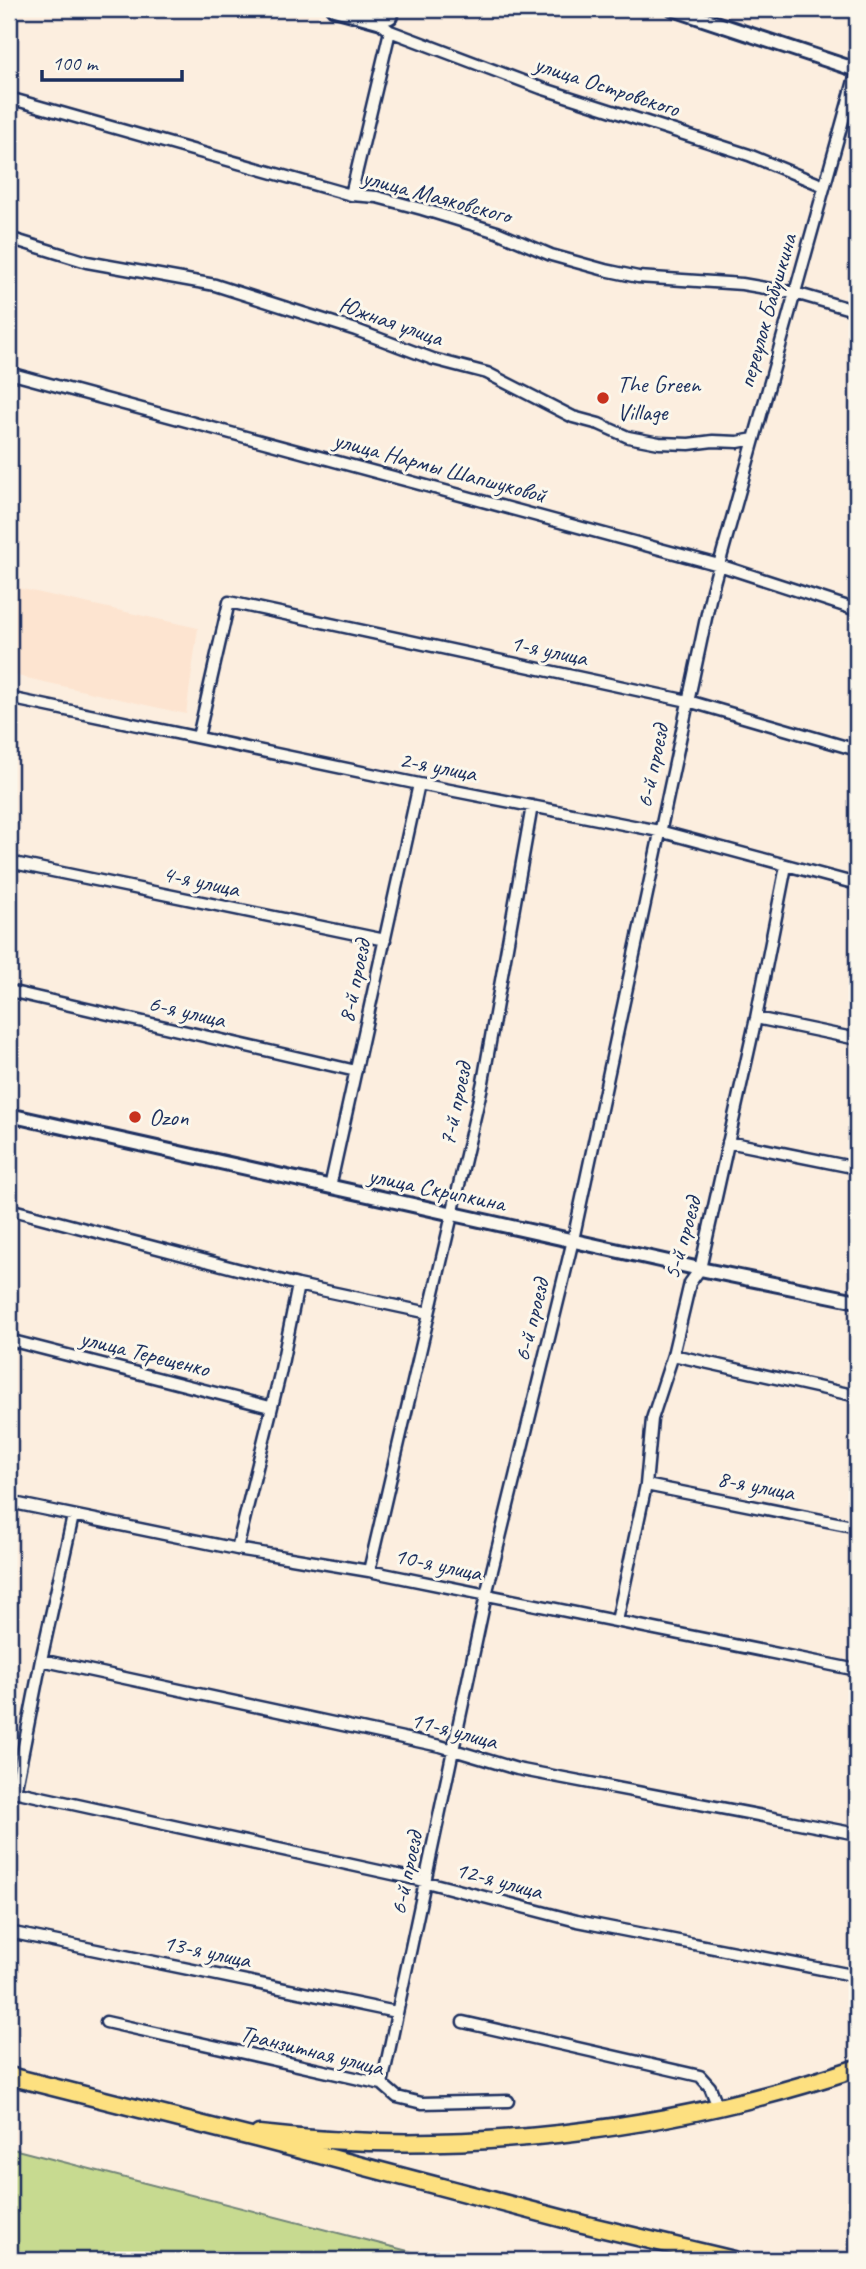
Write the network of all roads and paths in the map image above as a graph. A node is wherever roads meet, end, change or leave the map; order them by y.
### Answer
1 (334, 9) edge
2 (392, 9) edge
3 (673, 9) edge
4 (378, 21) junction
5 (390, 31) junction
6 (857, 70) edge
7 (9, 98) edge
8 (824, 187) junction
9 (351, 195) junction
10 (9, 237) edge
11 (794, 293) junction
12 (857, 311) edge
13 (9, 373) edge
14 (754, 439) junction
15 (719, 565) junction
16 (857, 610) edge
17 (9, 698) edge
18 (688, 701) junction
19 (198, 737) junction
20 (857, 750) edge
21 (419, 784) junction
22 (532, 806) junction
23 (659, 831) junction
24 (9, 862) edge
25 (786, 866) junction
26 (857, 884) edge
27 (385, 940) junction
28 (9, 991) edge
29 (756, 1018) junction
30 (857, 1039) edge
31 (356, 1072) junction
32 (9, 1115) edge
33 (728, 1142) junction
34 (857, 1168) edge
35 (330, 1187) junction
36 (9, 1209) edge
37 (452, 1214) junction
38 (573, 1240) junction
39 (700, 1269) junction
40 (298, 1285) junction
41 (857, 1301) edge
42 (429, 1313) junction
43 (9, 1340) edge
44 (673, 1355) junction
45 (857, 1396) edge
46 (270, 1407) junction
47 (646, 1485) junction
48 (9, 1502) edge
49 (74, 1516) junction
50 (857, 1527) edge
51 (237, 1549) junction
52 (369, 1571) junction
53 (486, 1595) junction
54 (617, 1621) junction
55 (40, 1660) junction
56 (857, 1670) edge
57 (453, 1750) junction
58 (12, 1791) edge
59 (857, 1834) edge
60 (425, 1882) junction
61 (9, 1932) edge
62 (857, 1976) edge
63 (396, 2012) junction
64 (106, 2022) dead end
65 (463, 2022) dead end
66 (857, 2068) edge
67 (9, 2077) edge
68 (382, 2084) junction
69 (508, 2101) dead end
70 (718, 2107) junction
71 (223, 2130) junction
72 (734, 2260) edge

1 - 4 street, улица Островского
2 - 4 street
3 - 6 street
4 - 5 street, улица Островского
5 - 8 street, улица Островского
5 - 9 street
6 - 8 street, переулок Бабушкина
7 - 9 street, улица Маяковского
8 - 11 street, переулок Бабушкина
9 - 11 street, улица Маяковского
10 - 14 street, Южная улица
11 - 12 street, улица Маяковского
11 - 14 street, переулок Бабушкина
13 - 15 street, улица Нармы Шапшуковой
14 - 15 street, переулок Бабушкина
15 - 16 street, улица Нармы Шапшуковой
15 - 18 street, 6-й проезд
17 - 19 street, 2-я улица
18 - 19 street, 1-я улица
18 - 20 street, 1-я улица
18 - 23 street, 6-й проезд
19 - 21 street, 2-я улица
21 - 22 street, 2-я улица
21 - 27 street, 8-й проезд
22 - 23 street, 2-я улица
22 - 37 street, 7-й проезд
23 - 25 street, 2-я улица
23 - 38 street, 6-й проезд
24 - 27 street, 4-я улица
25 - 26 street, 2-я улица
25 - 29 street, 5-й проезд
27 - 31 street, 8-й проезд
28 - 31 street, 6-я улица
29 - 30 street
29 - 33 street, 5-й проезд
31 - 35 street, 8-й проезд
32 - 35 street, улица Скрипкина
33 - 34 street
33 - 39 street, 5-й проезд
35 - 37 street, улица Скрипкина
36 - 40 street
37 - 38 street, улица Скрипкина
37 - 42 street, 7-й проезд
38 - 39 street, улица Скрипкина
38 - 53 street, 6-й проезд
39 - 41 street, улица Скрипкина
39 - 44 street, 5-й проезд
40 - 42 street
40 - 46 street
42 - 52 street, 7-й проезд
43 - 46 street, улица Терещенко
44 - 45 street
44 - 47 street, 5-й проезд
46 - 51 street
47 - 50 street, 8-я улица
47 - 54 street, 5-й проезд
48 - 49 street, 10-я улица
49 - 51 street, 10-я улица
49 - 55 street
51 - 52 street, 10-я улица
52 - 53 street, 10-я улица
53 - 54 street, 10-я улица
53 - 57 street, 6-й проезд
54 - 56 street, 10-я улица
55 - 57 street, 11-я улица
55 - 58 street
57 - 59 street, 11-я улица
57 - 60 street, 6-й проезд
58 - 60 street, 12-я улица
60 - 62 street, 12-я улица
60 - 63 street, 6-й проезд
61 - 63 street, 13-я улица
63 - 68 street, 6-й проезд
64 - 68 street, Транзитная улица
65 - 70 street
66 - 70 main road
67 - 71 main road
68 - 69 street, Транзитная улица
70 - 71 main road
71 - 72 main road

